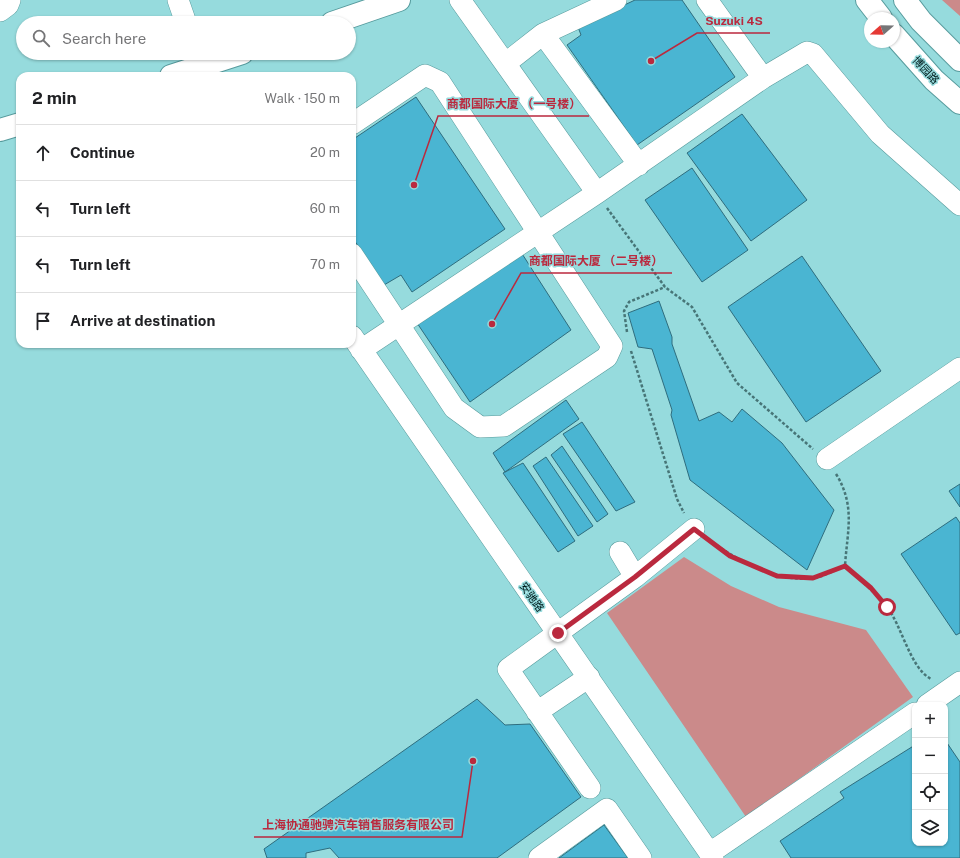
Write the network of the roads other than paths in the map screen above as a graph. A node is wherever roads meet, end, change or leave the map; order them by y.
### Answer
1 (10, 0) edge
2 (178, 0) edge
3 (399, 0) edge
4 (460, 0) edge
5 (616, 0) edge
6 (707, 0) edge
7 (867, 0) edge
8 (905, 0) edge
9 (0, 11) edge
10 (876, 12) edge
11 (184, 16) edge
12 (352, 16) edge
13 (543, 34) junction
14 (900, 41) edge
15 (219, 60) edge
16 (960, 60) edge
17 (506, 63) junction
18 (202, 65) edge
19 (183, 72) edge
20 (763, 78) junction
21 (960, 103) edge
22 (356, 121) edge
23 (16, 125) edge
24 (0, 130) edge
25 (639, 165) junction
26 (597, 193) junction
27 (960, 205) edge
28 (538, 232) junction
29 (356, 260) edge
30 (399, 324) junction
31 (357, 343) edge
32 (960, 368) edge
33 (827, 459) road end
34 (694, 529) road end
35 (620, 552) dead end
36 (635, 577) junction
37 (558, 633) junction
38 (589, 677) junction
39 (956, 685) edge
40 (931, 702) edge
41 (537, 712) junction
42 (912, 715) edge
43 (590, 788) dead end
44 (711, 856) edge
45 (539, 858) edge
46 (641, 858) edge

1 - 9 street
2 - 11 street
3 - 12 main road
4 - 17 street
5 - 13 street
6 - 20 street
7 - 10 main road
8 - 16 main road
13 - 17 street
13 - 25 street
14 - 21 main road, 博园路
15 - 18 main road
17 - 26 street
18 - 19 main road
20 - 25 street
20 - 27 street
22 - 28 street
23 - 24 main road
25 - 26 street
26 - 28 street
28 - 30 street
28 - 30 street
29 - 30 street
30 - 31 street
31 - 37 street, 安驰路
32 - 33 street
34 - 36 street
35 - 36 street
36 - 37 street
37 - 38 street, 安驰路
37 - 41 street
38 - 41 street
38 - 44 street, 安驰路
39 - 40 street
41 - 43 street
42 - 44 street
45 - 46 street

